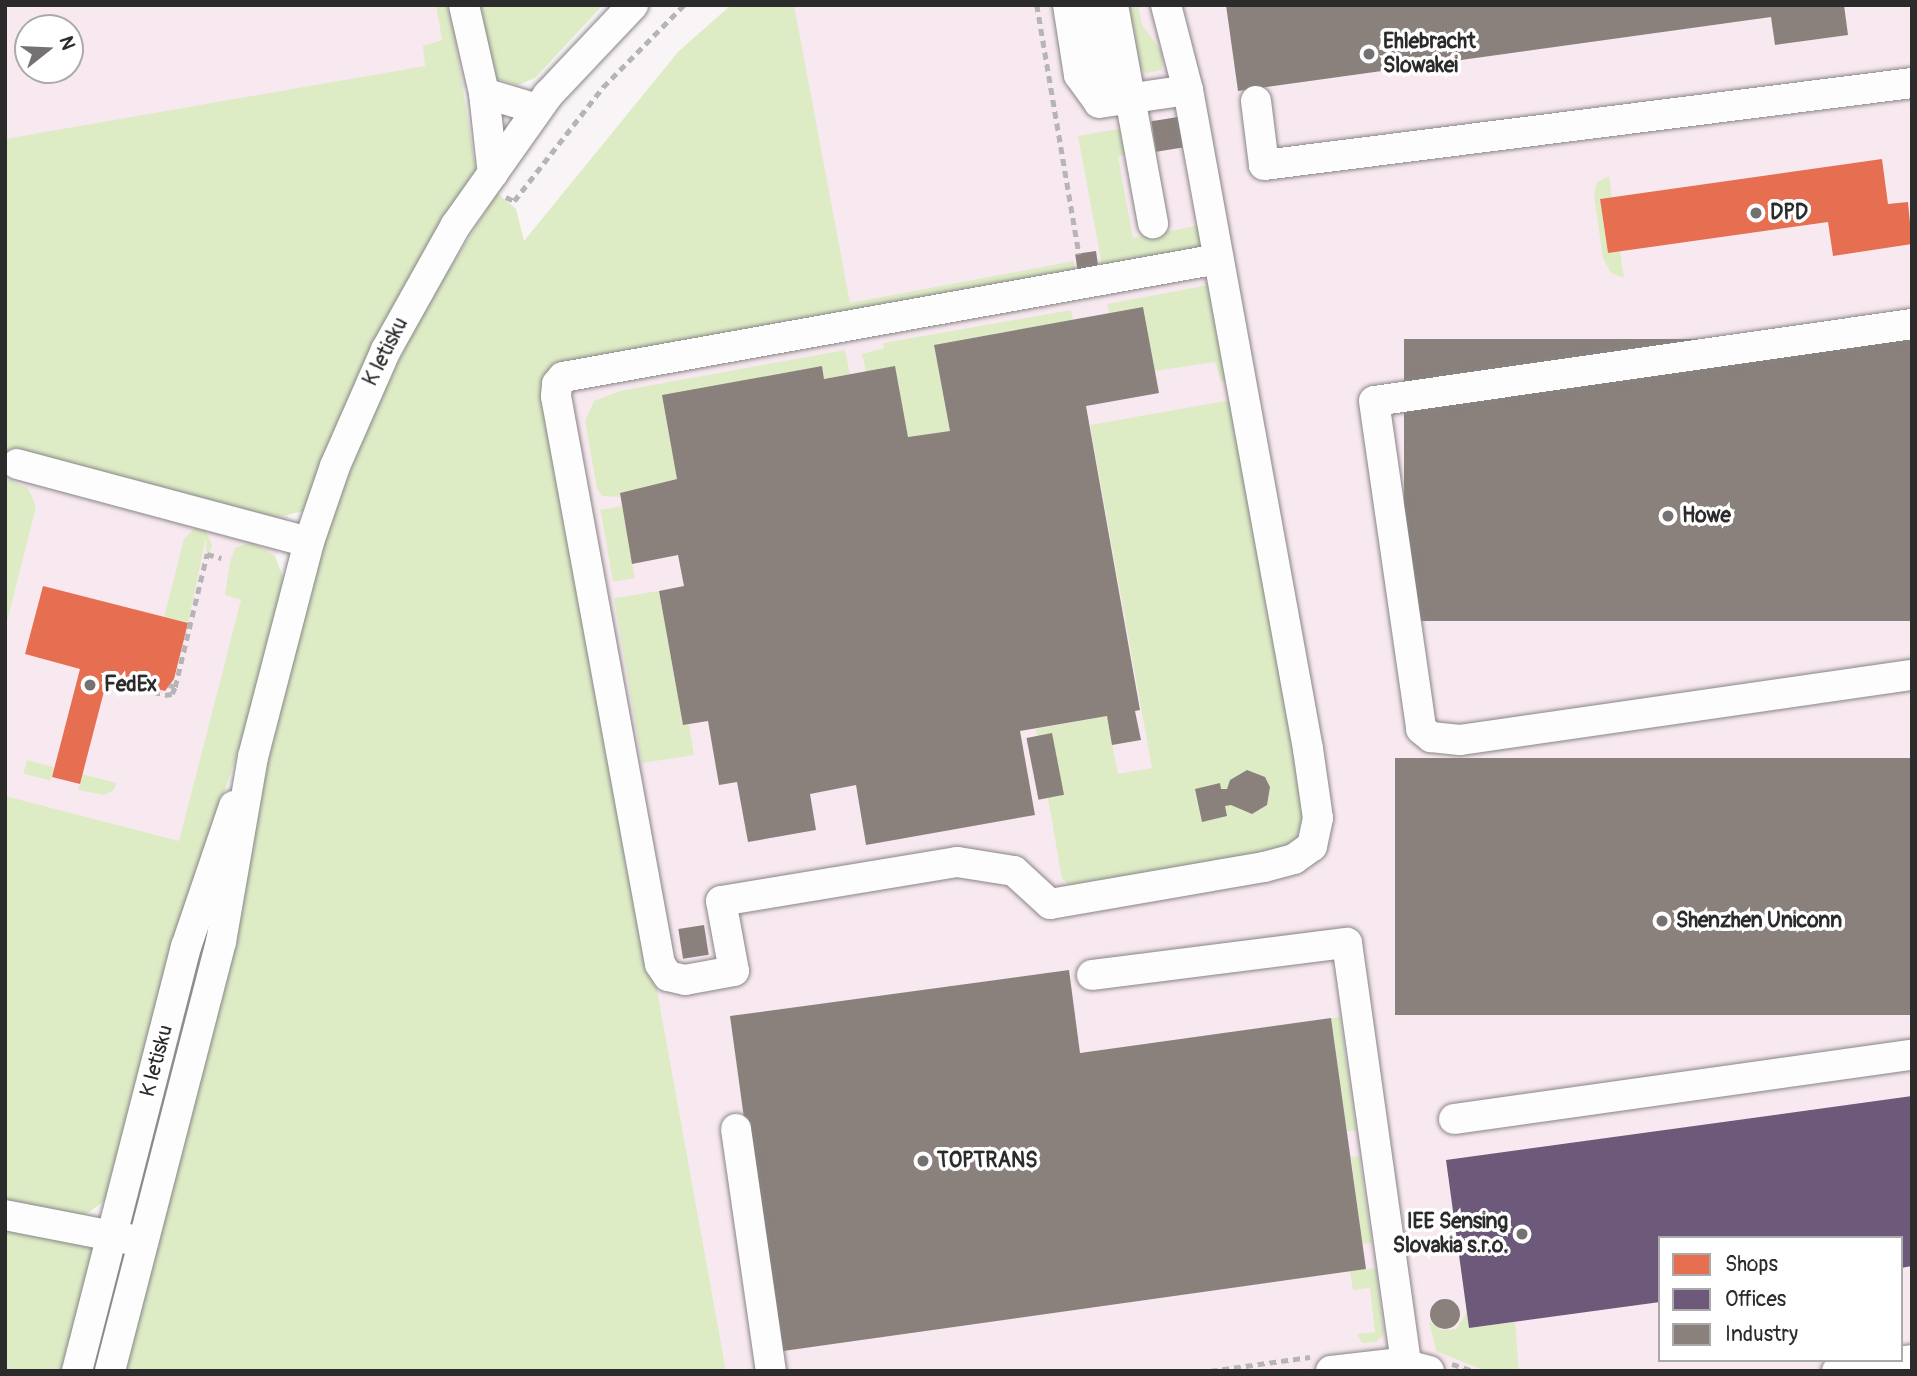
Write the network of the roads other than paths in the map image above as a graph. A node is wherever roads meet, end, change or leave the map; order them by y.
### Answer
1 (464, 5) edge
2 (634, 5) edge
3 (1068, 5) edge
4 (1089, 5) edge
5 (1113, 5) edge
6 (1166, 5) edge
7 (1912, 83) edge
8 (1188, 90) junction
9 (484, 93) junction
10 (1125, 100) junction
11 (1256, 101) dead end
12 (537, 109) junction
13 (493, 174) junction
14 (1153, 223) dead end
15 (1218, 259) junction
16 (1912, 324) edge
17 (17, 464) dead end
18 (309, 542) junction
19 (1912, 675) edge
20 (253, 757) junction
21 (1091, 975) dead end
22 (1912, 1055) edge
23 (1454, 1119) dead end
24 (736, 1129) dead end
25 (5, 1215) edge
26 (111, 1235) junction
27 (144, 1242) junction
28 (1899, 1362) edge
29 (1418, 1367) edge
30 (76, 1371) edge
31 (110, 1371) edge
32 (771, 1371) edge
33 (1331, 1371) edge
34 (1838, 1371) edge

1 - 9 street
2 - 12 street, K letisku
3 - 10 street
4 - 10 street
5 - 10 street
6 - 8 street
7 - 11 street
8 - 10 street
8 - 15 street
9 - 12 street
9 - 13 street
10 - 14 street
12 - 13 street, K letisku
13 - 18 street, K letisku
15 - 15 street
16 - 19 street
17 - 18 street
18 - 20 street, K letisku
20 - 26 street, K letisku
20 - 27 street, K letisku
21 - 29 street
22 - 23 street
24 - 32 street
25 - 26 street
26 - 27 street
26 - 30 street, K letisku
27 - 31 street, K letisku
28 - 34 street
29 - 33 street

